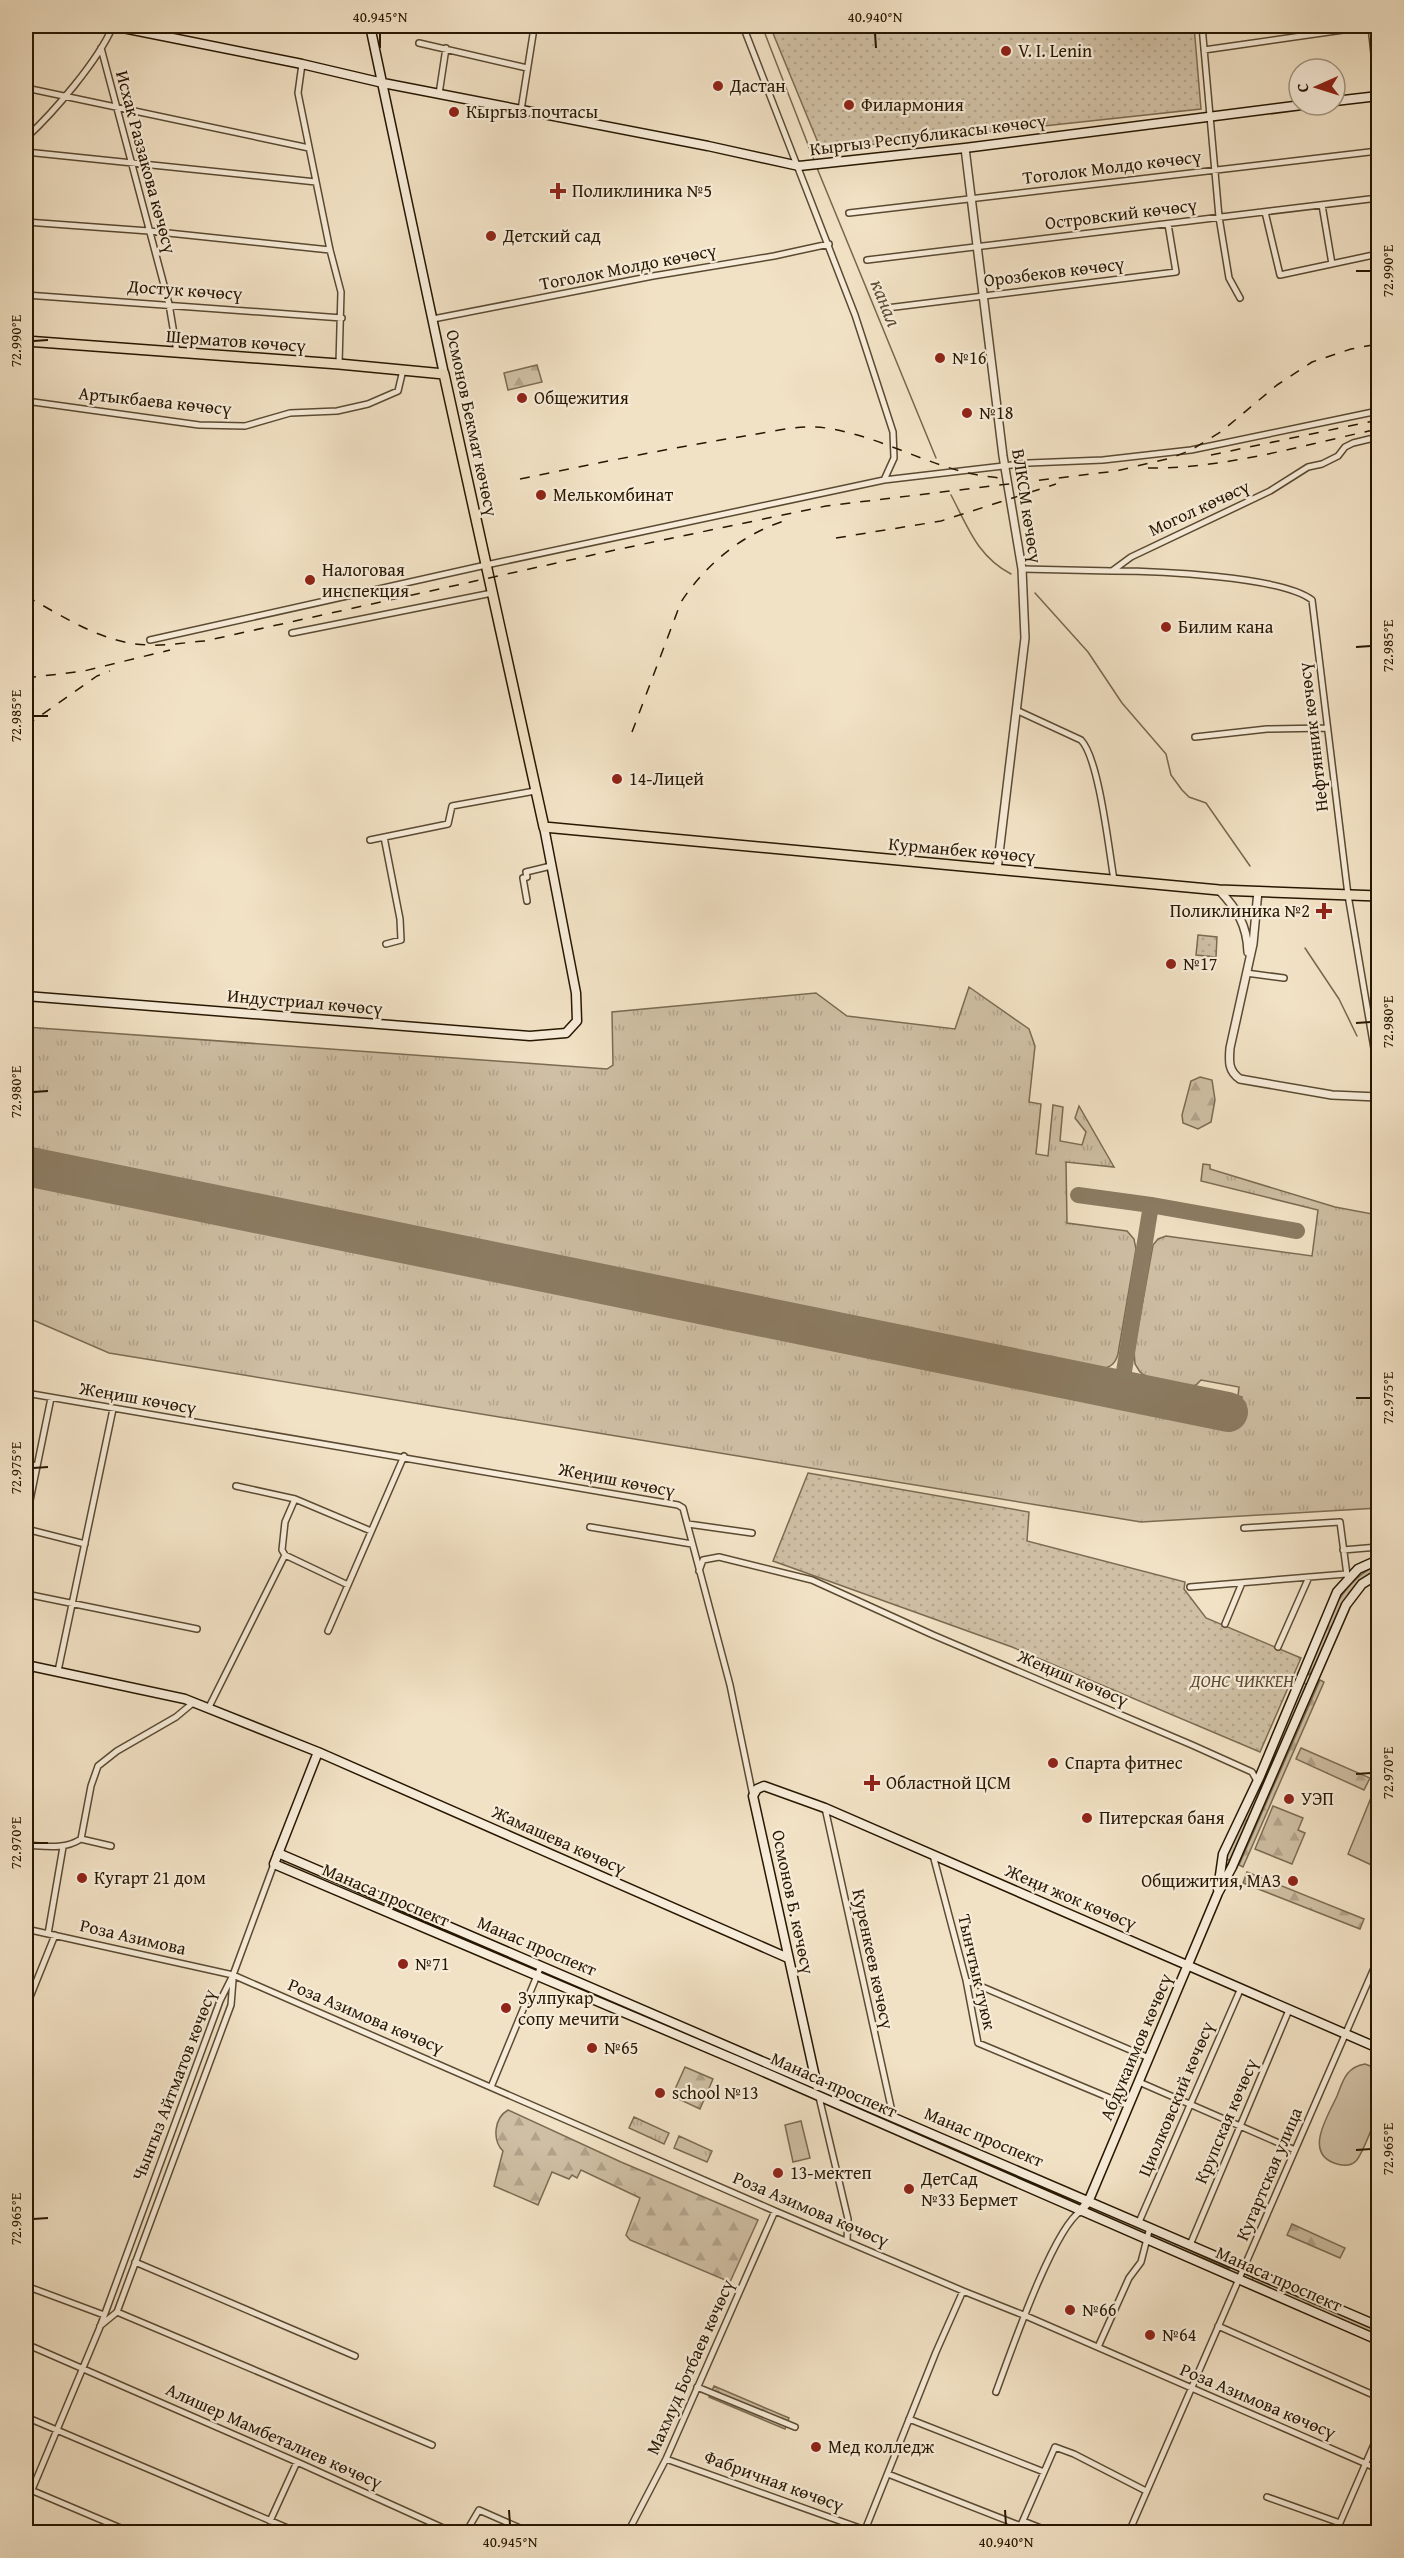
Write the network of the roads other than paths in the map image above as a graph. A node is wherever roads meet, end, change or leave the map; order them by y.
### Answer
1 (113, 26) edge
2 (370, 26) edge
3 (743, 26) edge
4 (1202, 26) edge
5 (1371, 26) edge
6 (534, 28) dead end
7 (419, 43) dead end
8 (101, 48) junction
9 (446, 48) junction
10 (1204, 50) junction
11 (302, 64) junction
12 (527, 68) junction
13 (383, 83) junction
14 (26, 88) edge
15 (1378, 90) edge
16 (439, 94) junction
17 (65, 96) junction
18 (1378, 96) edge
19 (1347, 100) edge
20 (1287, 107) edge
21 (117, 108) junction
22 (520, 110) junction
23 (1210, 116) junction
24 (26, 138) edge
25 (309, 148) junction
26 (965, 148) junction
27 (1378, 151) edge
28 (26, 152) edge
29 (130, 165) junction
30 (799, 166) junction
31 (1214, 171) junction
32 (316, 182) junction
33 (1378, 198) edge
34 (972, 199) junction
35 (1322, 205) junction
36 (1265, 212) junction
37 (849, 213) dead end
38 (1219, 217) junction
39 (26, 222) edge
40 (1168, 224) junction
41 (149, 231) junction
42 (829, 244) junction
43 (977, 247) junction
44 (330, 250) junction
45 (1378, 254) edge
46 (867, 260) dead end
47 (1332, 264) junction
48 (26, 295) edge
49 (982, 296) junction
50 (1240, 298) dead end
51 (169, 304) junction
52 (887, 308) dead end
53 (342, 318) junction
54 (433, 319) junction
55 (26, 341) edge
56 (178, 354) junction
57 (339, 364) junction
58 (403, 370) junction
59 (444, 374) junction
60 (26, 401) edge
61 (1378, 411) edge
62 (1378, 437) edge
63 (1005, 466) junction
64 (884, 480) junction
65 (486, 565) junction
66 (1022, 569) junction
67 (1112, 571) junction
68 (492, 593) junction
69 (292, 633) dead end
70 (150, 640) dead end
71 (1016, 711) junction
72 (1326, 728) junction
73 (1195, 737) dead end
74 (536, 790) junction
75 (544, 827) junction
76 (384, 837) junction
77 (370, 840) dead end
78 (551, 866) junction
79 (997, 870) junction
80 (1114, 880) junction
81 (1219, 890) junction
82 (1258, 891) junction
83 (1348, 895) junction
84 (1378, 896) edge
85 (527, 901) dead end
86 (386, 944) dead end
87 (1248, 960) junction
88 (1246, 973) junction
89 (1284, 978) dead end
90 (26, 996) edge
91 (1378, 1072) edge
92 (1378, 1097) edge
93 (26, 1393) edge
94 (51, 1398) junction
95 (113, 1409) junction
96 (404, 1456) junction
97 (26, 1464) edge
98 (37, 1466) junction
99 (236, 1486) dead end
100 (295, 1499) junction
101 (26, 1520) edge
102 (688, 1524) junction
103 (590, 1527) dead end
104 (1244, 1528) dead end
105 (26, 1529) edge
106 (372, 1532) junction
107 (752, 1533) dead end
108 (85, 1544) junction
109 (692, 1544) junction
110 (1378, 1547) edge
111 (1343, 1550) junction
112 (285, 1555) junction
113 (1378, 1560) edge
114 (698, 1572) junction
115 (1378, 1574) edge
116 (1349, 1575) junction
117 (1309, 1577) junction
118 (1242, 1582) junction
119 (348, 1585) junction
120 (1190, 1587) dead end
121 (26, 1593) edge
122 (73, 1603) junction
123 (1225, 1624) dead end
124 (197, 1629) dead end
125 (328, 1632) dead end
126 (1278, 1647) dead end
127 (26, 1665) edge
128 (58, 1671) junction
129 (1300, 1677) junction
130 (1311, 1682) junction
131 (194, 1702) junction
132 (209, 1707) junction
133 (318, 1752) junction
134 (1263, 1767) junction
135 (1252, 1772) junction
136 (1257, 1781) junction
137 (753, 1796) junction
138 (825, 1808) junction
139 (81, 1839) junction
140 (26, 1845) edge
141 (63, 1846) junction
142 (111, 1846) dead end
143 (278, 1852) junction
144 (933, 1855) junction
145 (274, 1864) junction
146 (1218, 1893) junction
147 (385, 1899) junction
148 (381, 1910) junction
149 (26, 1929) edge
150 (52, 1934) junction
151 (789, 1958) junction
152 (1378, 1959) edge
153 (1188, 1965) junction
154 (541, 1966) junction
155 (233, 1975) junction
156 (536, 1977) junction
157 (966, 1980) junction
158 (1240, 1988) junction
159 (636, 2006) junction
160 (26, 2007) edge
161 (1289, 2010) junction
162 (631, 2017) junction
163 (1346, 2033) junction
164 (713, 2039) junction
165 (1378, 2048) edge
166 (709, 2049) junction
167 (754, 2056) junction
168 (1149, 2058) junction
169 (750, 2066) junction
170 (1139, 2082) junction
171 (816, 2083) junction
172 (491, 2087) junction
173 (819, 2097) junction
174 (1189, 2104) junction
175 (1129, 2106) junction
176 (893, 2116) junction
177 (911, 2124) junction
178 (1239, 2127) junction
179 (906, 2135) junction
180 (1295, 2150) junction
181 (989, 2157) junction
182 (984, 2168) junction
183 (1089, 2200) junction
184 (775, 2211) junction
185 (1081, 2211) junction
186 (1139, 2223) junction
187 (1150, 2227) junction
188 (1147, 2240) junction
189 (847, 2241) junction
190 (1190, 2245) junction
191 (135, 2262) junction
192 (1244, 2268) junction
193 (1239, 2280) junction
194 (26, 2286) edge
195 (963, 2291) junction
196 (117, 2312) junction
197 (104, 2315) junction
198 (1026, 2316) junction
199 (1218, 2326) junction
200 (1378, 2326) edge
201 (100, 2327) junction
202 (1378, 2340) edge
203 (26, 2344) edge
204 (1098, 2347) junction
205 (355, 2356) dead end
206 (83, 2368) junction
207 (697, 2387) junction
208 (1190, 2388) junction
209 (996, 2392) dead end
210 (1378, 2397) edge
211 (26, 2417) edge
212 (909, 2419) junction
213 (795, 2427) dead end
214 (57, 2431) junction
215 (1378, 2435) edge
216 (432, 2445) dead end
217 (666, 2459) junction
218 (297, 2462) junction
219 (1366, 2463) junction
220 (1378, 2469) edge
221 (1044, 2472) junction
222 (888, 2474) junction
223 (28, 2490) edge
224 (1146, 2491) junction
225 (1267, 2497) dead end
226 (26, 2504) edge
227 (270, 2521) junction
228 (1022, 2523) junction
229 (1340, 2523) junction
230 (868, 2531) edge
231 (130, 2532) edge
232 (297, 2532) edge
233 (452, 2532) edge
234 (466, 2532) edge
235 (529, 2532) edge
236 (628, 2532) edge
237 (1018, 2532) edge
238 (1051, 2532) edge
239 (1129, 2532) edge
240 (1336, 2532) edge

1 - 8 street
1 - 11 main road, Кыргыз Республикасы көчөсү
2 - 13 main road, Осмонов Бекмат көчөсү
3 - 30 street
4 - 10 street
5 - 10 street
5 - 15 street
6 - 12 street
7 - 9 street
8 - 17 street
8 - 21 street, Исхак Раззакова көчөсү
9 - 12 street
9 - 16 street
10 - 23 street
11 - 13 main road, Кыргыз Республикасы көчөсү
11 - 25 street
12 - 22 street
13 - 16 main road, Кыргыз Республикасы көчөсү
13 - 54 main road, Осмонов Бекмат көчөсү
14 - 17 street
16 - 22 main road, Кыргыз Республикасы көчөсү
17 - 21 street
17 - 24 street
18 - 19 main road
20 - 23 main road, Кыргыз Республикасы көчөсү
21 - 25 street
21 - 29 street, Исхак Раззакова көчөсү
22 - 30 main road, Кыргыз Республикасы көчөсү
23 - 26 main road, Кыргыз Республикасы көчөсү
23 - 31 street
25 - 32 street
26 - 30 main road, Кыргыз Республикасы көчөсү
26 - 34 street, ВЛКСМ көчөсү
27 - 31 street, Тоголок Молдо көчөсү
28 - 29 street
29 - 32 street
29 - 41 street, Исхак Раззакова көчөсү
30 - 42 street
31 - 34 street, Тоголок Молдо көчөсү
31 - 38 street
32 - 44 street
33 - 35 street, Островский көчөсү
34 - 37 street, Тоголок Молдо көчөсү
34 - 43 street, ВЛКСМ көчөсү
35 - 36 street, Островский көчөсү
35 - 47 street
36 - 38 street, Островский көчөсү
36 - 47 street
38 - 40 street, Островский көчөсү
38 - 50 street
39 - 41 street
40 - 43 street, Островский көчөсү
40 - 49 street, Орозбеков көчөсү
41 - 44 street
41 - 51 street, Исхак Раззакова көчөсү
42 - 54 street, Тоголок Молдо көчөсү
42 - 64 street
43 - 46 street, Островский көчөсү
43 - 49 street, ВЛКСМ көчөсү
44 - 53 street
45 - 47 street
48 - 51 street, Достук көчөсү
49 - 52 street, Орозбеков көчөсү
49 - 63 street, ВЛКСМ көчөсү
51 - 53 street, Достук көчөсү
51 - 56 street, Исхак Раззакова көчөсү
53 - 57 street
54 - 59 main road, Осмонов Бекмат көчөсү
55 - 56 main road, Шерматов көчөсү
56 - 57 main road, Шерматов көчөсү
57 - 58 main road, Шерматов көчөсү
58 - 59 main road, Шерматов көчөсү
58 - 60 street, Артыкбаева көчөсү
59 - 65 main road, Осмонов Бекмат көчөсү
61 - 63 street
62 - 67 street, Могол көчөсү
63 - 64 street
63 - 66 street, ВЛКСМ көчөсү
64 - 65 street
65 - 68 main road, Осмонов Бекмат көчөсү
65 - 70 street
66 - 67 street
66 - 71 street, ВЛКСМ көчөсү
67 - 72 street, Нефтянник көчөсү
68 - 69 street
68 - 74 main road, Осмонов Бекмат көчөсү
71 - 79 street, ВЛКСМ көчөсү
71 - 80 street
72 - 73 street
72 - 83 street, Нефтянник көчөсү
74 - 75 main road, Осмонов Бекмат көчөсү
74 - 76 street
75 - 78 main road
75 - 79 main road, Курманбек көчөсү
76 - 77 street
76 - 86 street
78 - 85 street
78 - 90 main road, Индустриал көчөсү
79 - 80 main road, Курманбек көчөсү
80 - 81 main road, Курманбек көчөсү
81 - 82 main road, Курманбек көчөсү
81 - 87 street
82 - 83 main road, Курманбек көчөсү
82 - 87 street
83 - 84 main road, Курманбек көчөсү
83 - 91 street, Нефтянник көчөсү
87 - 88 street
88 - 89 street
88 - 92 street
93 - 94 street, Жеңиш көчөсү
94 - 95 street, Жеңиш көчөсү
94 - 98 street
95 - 96 street, Жеңиш көчөсү
95 - 108 street
96 - 102 street, Жеңиш көчөсү
96 - 106 street
97 - 98 street
98 - 101 street
99 - 100 street
100 - 106 street
100 - 112 street
102 - 107 street
102 - 109 street, Жеңиш көчөсү
103 - 109 street
104 - 111 street
105 - 108 street
106 - 119 street
108 - 122 street
109 - 114 street, Жеңиш көчөсү
110 - 111 street
111 - 116 street
112 - 119 street
112 - 132 street
113 - 116 main road, Абдукаимов көчөсү
114 - 135 street, Жеңиш көчөсү
114 - 137 street, Осмонов Б. көчөсү
115 - 130 main road, Абдукаимов көчөсү
116 - 117 street
116 - 129 main road, Абдукаимов көчөсү
117 - 118 street
117 - 126 street
118 - 120 street
118 - 123 street
119 - 125 street
121 - 122 street
122 - 124 street
122 - 128 street
127 - 128 main road, Жамашева көчөсү
128 - 131 main road, Жамашева көчөсү
129 - 130 main road
129 - 134 main road, Абдукаимов көчөсү
130 - 146 main road, Абдукаимов көчөсү
131 - 132 main road, Жамашева көчөсү
131 - 139 street
132 - 133 main road, Жамашева көчөсү
133 - 143 main road
133 - 151 main road, Жамашева көчөсү
134 - 135 street
134 - 136 main road, Абдукаимов көчөсү
135 - 136 street
136 - 146 main road, Абдукаимов көчөсү
137 - 138 main road, Жеңи жок көчөсү
137 - 151 main road, Осмонов Б. көчөсү
138 - 144 main road, Жеңи жок көчөсү
138 - 176 street, Куренкеев көчөсү
139 - 141 street
139 - 142 street
140 - 141 street
141 - 150 street
143 - 145 main road
143 - 147 main road, Манас проспект
144 - 153 main road, Жеңи жок көчөсү
144 - 157 street, Тынчтык туюк
145 - 148 main road, Манаса проспект
145 - 155 street
146 - 153 main road, Абдукаимов көчөсү
147 - 148 street
147 - 154 main road, Манас проспект
148 - 156 main road, Манаса проспект
149 - 150 street, Роза Азимова
150 - 155 street, Роза Азимова
150 - 160 street
151 - 171 main road, Осмонов Б. көчөсү
152 - 163 street, Кугартская улица
153 - 158 main road, Жеңи жок көчөсү
153 - 168 main road, Абдукаимов көчөсү
154 - 156 street
154 - 159 main road, Манас проспект
155 - 172 street, Роза Азимова көчөсү
155 - 191 street, Чынгыз Айтматов көчөсү
155 - 197 street, Чынгыз Айтматов көчөсү
156 - 162 main road, Манаса проспект
156 - 172 street
157 - 168 street
157 - 175 street, Тынчтык туюк
158 - 161 main road, Жеңи жок көчөсү
158 - 174 street, Циолковский көчөсү
159 - 162 main road
159 - 164 main road, Манас проспект
161 - 163 main road, Жеңи жок көчөсү
161 - 178 street, Крупская көчөсү
162 - 166 main road, Манаса проспект
163 - 165 main road, Жеңи жок көчөсү
163 - 180 street, Кугартская улица
164 - 166 main road
164 - 167 main road, Манас проспект
166 - 169 main road, Манаса проспект
167 - 169 main road
167 - 171 main road, Манас проспект
168 - 170 main road, Абдукаимов көчөсү
169 - 173 main road, Манаса проспект
170 - 174 street
170 - 175 main road, Абдукаимов көчөсү
171 - 173 main road, Осмонов Б. көчөсү
171 - 176 main road, Манас проспект
172 - 184 street, Роза Азимова көчөсү
173 - 179 main road, Манаса проспект
173 - 189 street, Осмонов Б. көчөсү
174 - 178 street
174 - 186 street, Циолковский көчөсү
175 - 183 main road, Абдукаимов көчөсү
176 - 177 main road, Манас проспект
177 - 179 main road
177 - 181 main road, Манас проспект
178 - 180 street
178 - 190 street, Крупская көчөсү
179 - 182 main road, Манаса проспект
180 - 192 street, Кугартская улица
181 - 182 main road
181 - 183 main road, Манас проспект
182 - 185 main road, Манаса проспект
183 - 185 main road, Абдукаимов көчөсү
183 - 186 main road, Манас проспект
184 - 189 street, Роза Азимова көчөсү
184 - 207 street, Махмуд Ботбаев көчөсү
185 - 188 main road, Манаса проспект
185 - 198 street
186 - 187 main road, Манас проспект
187 - 188 street
187 - 190 main road, Манас проспект
188 - 193 main road, Манаса проспект
188 - 204 street
189 - 195 street, Роза Азимова көчөсү
190 - 192 main road, Манас проспект
191 - 196 street, Чынгыз Айтматов көчөсү
191 - 205 street
192 - 193 street, Кугартская улица
192 - 200 main road, Манас проспект
193 - 199 street, Кугартская улица
193 - 202 main road, Манаса проспект
194 - 197 street
195 - 198 street, Роза Азимова көчөсү
195 - 212 street
196 - 201 street, Чынгыз Айтматов көчөсү
196 - 216 street
197 - 201 street, Чынгыз Айтматов көчөсү
198 - 204 street, Роза Азимова көчөсү
198 - 209 street
199 - 208 street, Кугартская улица
199 - 210 street
201 - 206 street, Чынгыз Айтматов көчөсү
203 - 206 street, Алишер Мамбеталиев көчөсү
204 - 208 street, Роза Азимова көчөсү
206 - 214 street, Чынгыз Айтматов көчөсү
206 - 218 street, Алишер Мамбеталиев көчөсү
207 - 213 street
207 - 217 street, Махмуд Ботбаев көчөсү
208 - 219 street, Роза Азимова көчөсү
208 - 224 street, Кугартская улица
211 - 214 street
212 - 221 street
212 - 222 street
214 - 223 street, Чынгыз Айтматов көчөсү
214 - 227 street
215 - 219 street
217 - 230 street, Фабричная көчөсү
217 - 236 street, Махмуд Ботбаев көчөсү
218 - 227 street
218 - 233 street, Алишер Мамбеталиев көчөсү
219 - 220 street, Роза Азимова көчөсү
219 - 229 street
221 - 224 street
221 - 228 street
222 - 228 street
222 - 230 street
223 - 226 street, Чынгыз Айтматов көчөсү
223 - 231 street
224 - 239 street, Кугартская улица
225 - 229 street
227 - 232 street
228 - 237 street
228 - 238 street
229 - 240 street
234 - 235 street

